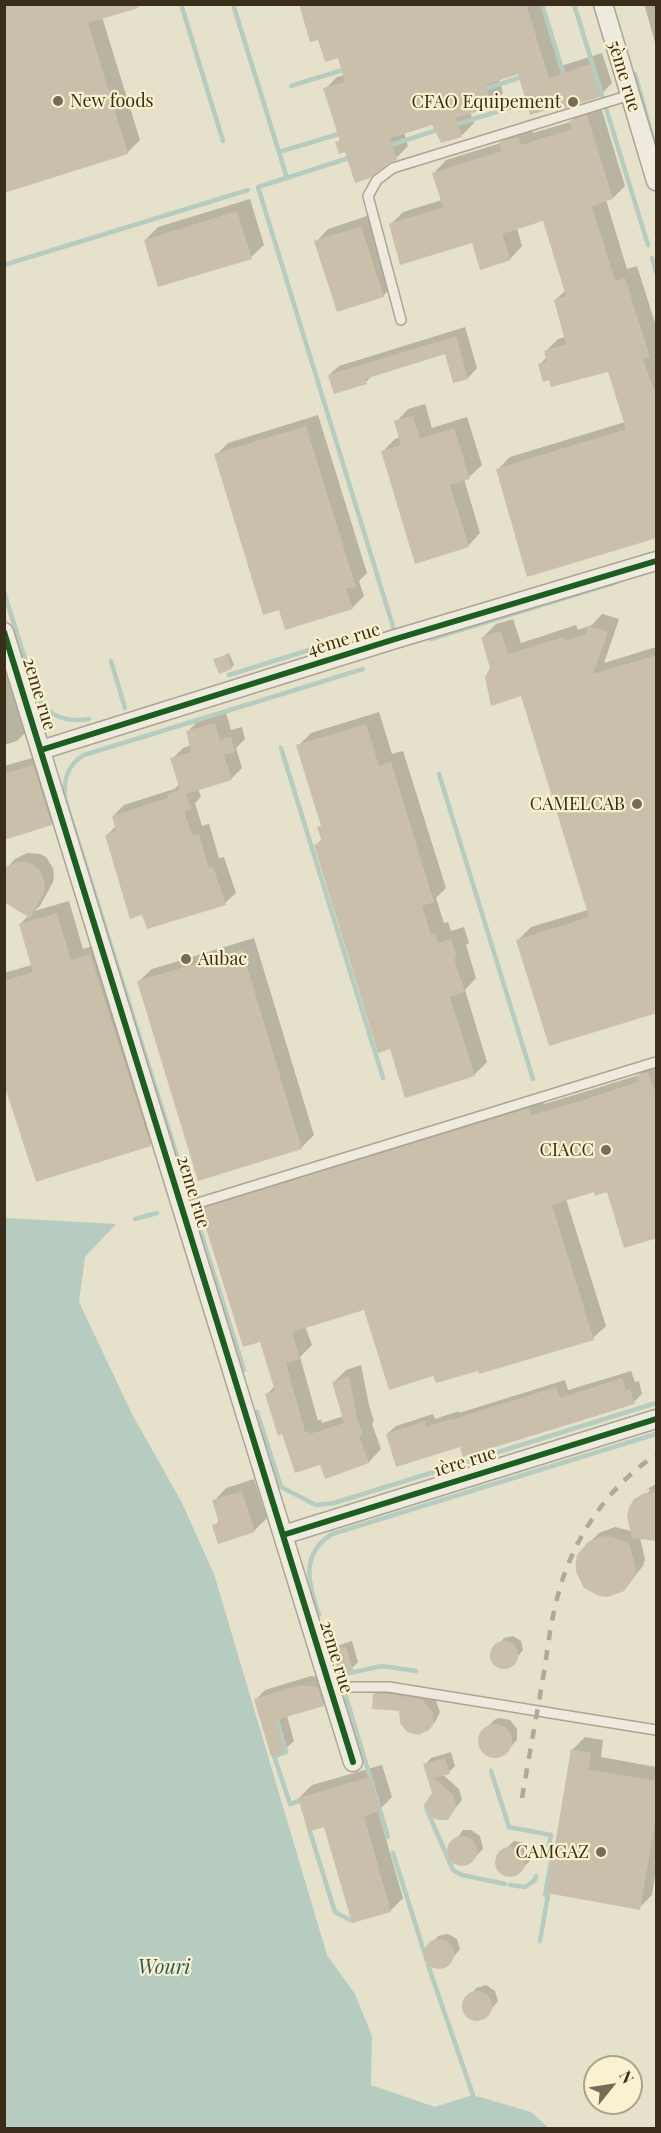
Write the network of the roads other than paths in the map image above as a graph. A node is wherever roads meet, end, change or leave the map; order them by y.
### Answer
1 (603, 4) edge
2 (630, 95) junction
3 (657, 181) edge
4 (401, 320) dead end
5 (657, 561) edge
6 (4, 632) edge
7 (41, 750) junction
8 (657, 1062) edge
9 (182, 1208) junction
10 (657, 1419) edge
11 (283, 1535) junction
12 (330, 1687) junction
13 (657, 1730) edge
14 (353, 1762) dead end

1 - 2 street, 5ème rue
2 - 3 street, 5ème rue
2 - 4 lane
5 - 7 street, 4ème rue
6 - 7 street, 2eme rue
7 - 9 street, 2eme rue
8 - 9 lane
9 - 11 street, 2eme rue
10 - 11 street, 1ère rue
11 - 12 street, 2eme rue
12 - 13 lane
12 - 14 street, 2eme rue

